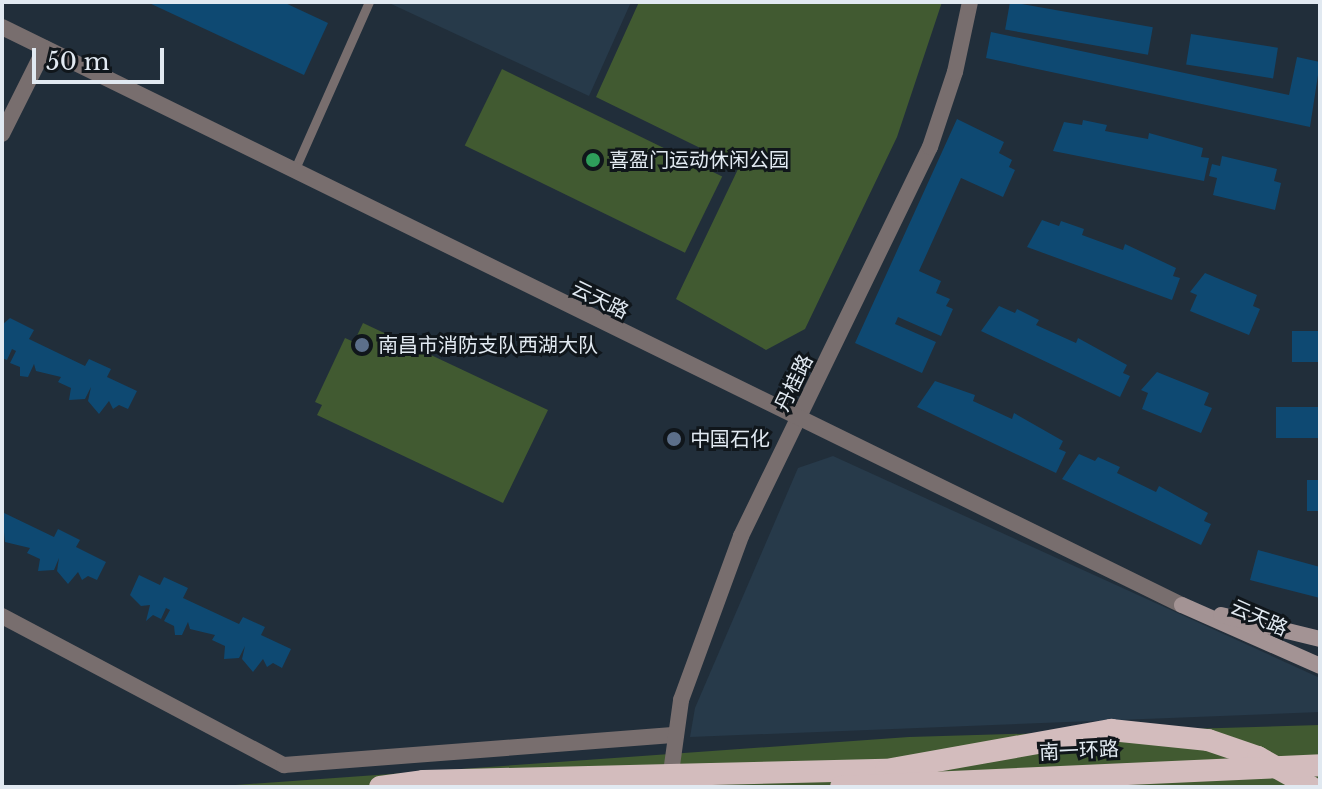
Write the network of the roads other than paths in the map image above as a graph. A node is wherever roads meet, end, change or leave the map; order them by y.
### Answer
1 (369, 2) edge
2 (970, 2) edge
3 (2, 27) edge
4 (45, 48) junction
5 (2, 134) edge
6 (294, 171) junction
7 (798, 420) junction
8 (1182, 605) junction
9 (2, 616) edge
10 (1320, 639) edge
11 (1320, 666) edge
12 (676, 735) junction
13 (1320, 765) edge
14 (380, 787) edge
15 (669, 787) edge
16 (841, 787) edge
17 (1311, 787) edge

1 - 6 lane
2 - 7 street, 丹桂路
3 - 4 street, 云天路
4 - 5 street
4 - 6 street, 云天路
6 - 7 street, 云天路
7 - 8 street, 云天路
7 - 12 street, 丹桂路
8 - 10 main road, 云天路
8 - 11 main road, 云天路
9 - 12 street
12 - 15 street, 丹桂路
13 - 16 highway, 南一环路, bridge
14 - 17 highway, bridge

